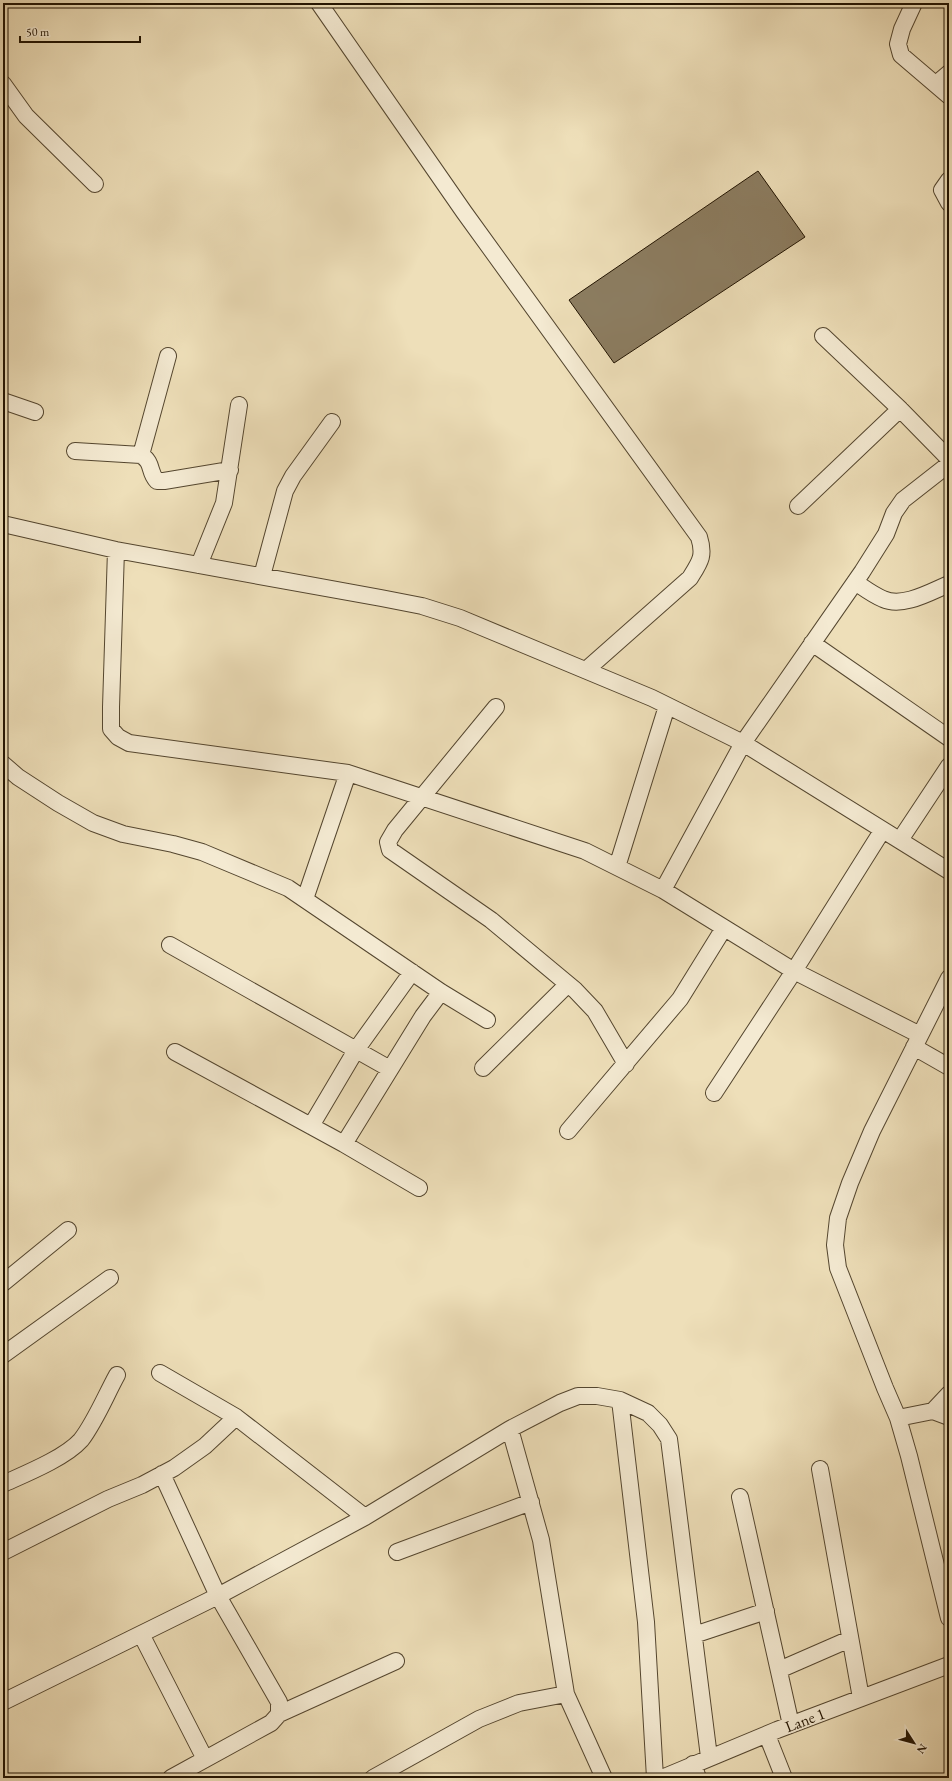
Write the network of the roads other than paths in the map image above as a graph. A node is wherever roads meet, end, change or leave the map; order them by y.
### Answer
1 (319, 3) edge
2 (914, 3) edge
3 (949, 73) edge
4 (3, 84) edge
5 (936, 84) junction
6 (949, 96) edge
7 (949, 180) edge
8 (95, 184) dead end
9 (949, 204) edge
10 (823, 336) dead end
11 (168, 356) dead end
12 (3, 401) edge
13 (239, 406) dead end
14 (900, 409) junction
15 (35, 412) dead end
16 (332, 422) dead end
17 (75, 451) dead end
18 (141, 455) junction
19 (949, 459) edge
20 (949, 464) edge
21 (230, 470) junction
22 (798, 506) dead end
23 (3, 524) edge
24 (116, 550) junction
25 (199, 565) junction
26 (262, 576) junction
27 (855, 582) junction
28 (949, 584) edge
29 (812, 642) junction
30 (586, 670) junction
31 (667, 706) junction
32 (496, 707) dead end
33 (949, 738) edge
34 (743, 743) junction
35 (3, 764) edge
36 (949, 766) edge
37 (348, 773) junction
38 (422, 797) junction
39 (882, 831) junction
40 (900, 840) junction
41 (617, 867) junction
42 (949, 871) edge
43 (663, 890) junction
44 (305, 899) junction
45 (724, 928) junction
46 (170, 945) dead end
47 (794, 971) junction
48 (412, 972) junction
49 (949, 978) edge
50 (568, 984) junction
51 (441, 992) junction
52 (487, 1020) dead end
53 (917, 1041) junction
54 (356, 1050) junction
55 (176, 1052) dead end
56 (626, 1064) junction
57 (483, 1068) dead end
58 (949, 1068) edge
59 (390, 1069) junction
60 (714, 1093) dead end
61 (311, 1126) junction
62 (568, 1132) dead end
63 (344, 1144) junction
64 (419, 1188) dead end
65 (68, 1230) dead end
66 (110, 1278) dead end
67 (3, 1283) edge
68 (3, 1355) edge
69 (160, 1373) dead end
70 (117, 1375) dead end
71 (949, 1394) edge
72 (620, 1400) junction
73 (933, 1411) junction
74 (236, 1417) junction
75 (949, 1417) edge
76 (898, 1418) junction
77 (510, 1428) junction
78 (820, 1469) dead end
79 (162, 1474) junction
80 (3, 1484) edge
81 (740, 1496) dead end
82 (531, 1502) junction
83 (365, 1517) junction
84 (3, 1552) edge
85 (397, 1552) dead end
86 (218, 1596) junction
87 (766, 1611) junction
88 (949, 1618) edge
89 (141, 1634) junction
90 (694, 1634) junction
91 (850, 1639) junction
92 (396, 1661) dead end
93 (949, 1665) edge
94 (779, 1670) junction
95 (566, 1694) junction
96 (861, 1698) junction
97 (3, 1702) edge
98 (279, 1714) junction
99 (791, 1725) junction
100 (767, 1735) junction
101 (709, 1757) junction
102 (206, 1759) junction
103 (696, 1771) edge
104 (171, 1778) edge
105 (373, 1778) edge
106 (604, 1778) edge
107 (655, 1778) edge
108 (662, 1778) edge
109 (784, 1778) edge

1 - 30 street
2 - 5 street
3 - 5 street
4 - 8 street
5 - 6 street
7 - 9 street
10 - 14 street
11 - 18 street
12 - 15 street
13 - 21 street
14 - 19 street
14 - 22 street
16 - 26 street
17 - 18 street
18 - 21 street
20 - 27 street
21 - 25 street
23 - 24 street
24 - 25 street
24 - 37 street
25 - 26 street
26 - 30 street
27 - 28 street
27 - 29 street
29 - 33 street
29 - 34 street
30 - 31 street
31 - 34 street
31 - 41 street
32 - 38 street
34 - 39 street
34 - 43 street
35 - 44 street
36 - 40 street
37 - 38 street
37 - 44 street
38 - 41 street
38 - 50 street
39 - 40 street
39 - 47 street
40 - 42 street
41 - 43 street
43 - 45 street
44 - 48 street
45 - 47 street
45 - 56 street
46 - 54 street
47 - 53 street
47 - 60 street
48 - 51 street
48 - 54 street
49 - 53 street
50 - 56 street
50 - 57 street
51 - 52 street
51 - 59 street
53 - 58 street
53 - 76 street
54 - 59 street
54 - 61 street
55 - 61 street
56 - 62 street
59 - 63 street
61 - 63 street
63 - 64 street
65 - 67 street
66 - 68 street
69 - 74 street
70 - 80 street
71 - 73 street
72 - 77 street
72 - 90 street
72 - 107 street
73 - 75 street
73 - 76 street
74 - 79 street
74 - 83 street
76 - 88 street
77 - 82 street
77 - 83 street
78 - 91 street
79 - 84 street
79 - 86 street
81 - 87 street
82 - 85 street
82 - 95 street
83 - 86 street
86 - 89 street
86 - 98 street
87 - 90 street
87 - 94 street
89 - 97 street
89 - 102 street
90 - 101 street
91 - 94 street
91 - 96 street
92 - 98 street
93 - 96 street, Lane 1
94 - 99 street
95 - 105 street
95 - 106 street
96 - 99 street, Lane 1
98 - 102 street
99 - 100 street, Lane 1
100 - 101 street, Lane 1
100 - 109 street
101 - 103 street, Lane 1
102 - 104 street
103 - 108 street, Lane 1

